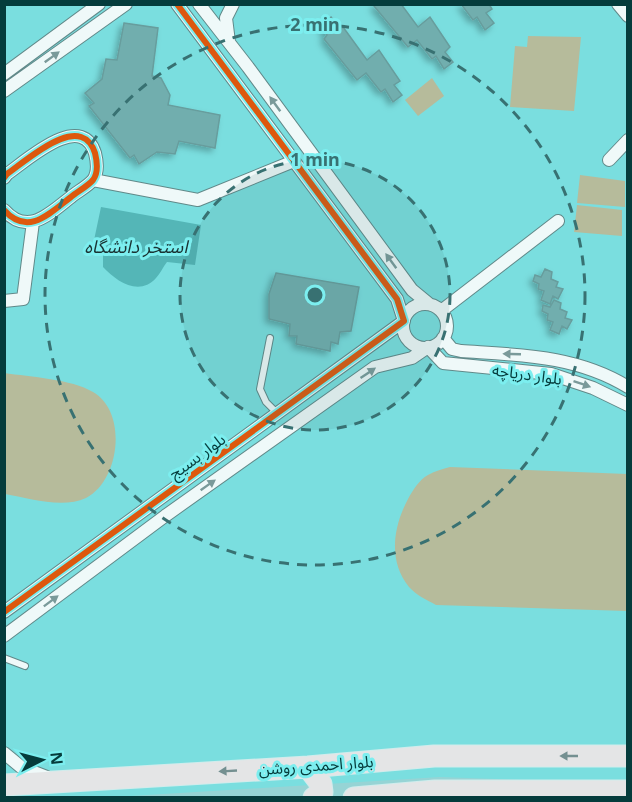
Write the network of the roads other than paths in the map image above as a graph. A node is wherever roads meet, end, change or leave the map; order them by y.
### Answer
1 (99, 4) edge
2 (126, 4) edge
3 (177, 4) edge
4 (199, 4) edge
5 (233, 4) edge
6 (618, 4) edge
7 (627, 16) edge
8 (229, 43) junction
9 (4, 74) edge
10 (4, 91) edge
11 (627, 140) edge
12 (309, 150) junction
13 (609, 160) dead end
14 (294, 161) junction
15 (4, 178) edge
16 (93, 180) junction
17 (4, 210) edge
18 (558, 220) dead end
19 (33, 222) junction
20 (4, 301) edge
21 (429, 304) junction
22 (441, 311) junction
23 (404, 321) junction
24 (270, 338) dead end
25 (443, 338) junction
26 (428, 347) junction
27 (627, 387) edge
28 (627, 405) edge
29 (278, 414) junction
30 (4, 612) edge
31 (4, 636) edge
32 (4, 658) edge
33 (25, 666) dead end
34 (4, 753) edge
35 (627, 756) edge
36 (308, 767) junction
37 (75, 780) junction
38 (4, 785) edge
39 (627, 791) edge
40 (314, 798) edge
41 (354, 798) edge

1 - 9 street
10 -> 2 street
3 - 14 street
4 - 8 street
5 - 8 street
6 - 7 street
12 -> 8 street
11 - 13 street
12 - 14 lane
21 -> 12 street
14 - 16 street
14 - 23 street
15 - 16 street
16 - 19 street
17 - 19 street
18 - 22 street
19 - 20 street
21 - 22 street
21 - 23 street
22 - 25 street
23 - 26 street
23 - 29 street, بلوار بسیج
24 - 29 lane
25 - 26 street
27 -> 25 street, بلوار دریاچه
26 -> 28 street, بلوار دریاچه
31 -> 26 street, بلوار بسیج
29 - 30 street, بلوار بسیج
32 - 33 lane
34 - 37 street
35 -> 36 highway, بلوار احمدی روشن
36 -> 37 highway, بلوار احمدی روشن
36 - 40 highway
37 - 38 highway, بلوار احمدی روشن
39 - 41 highway

